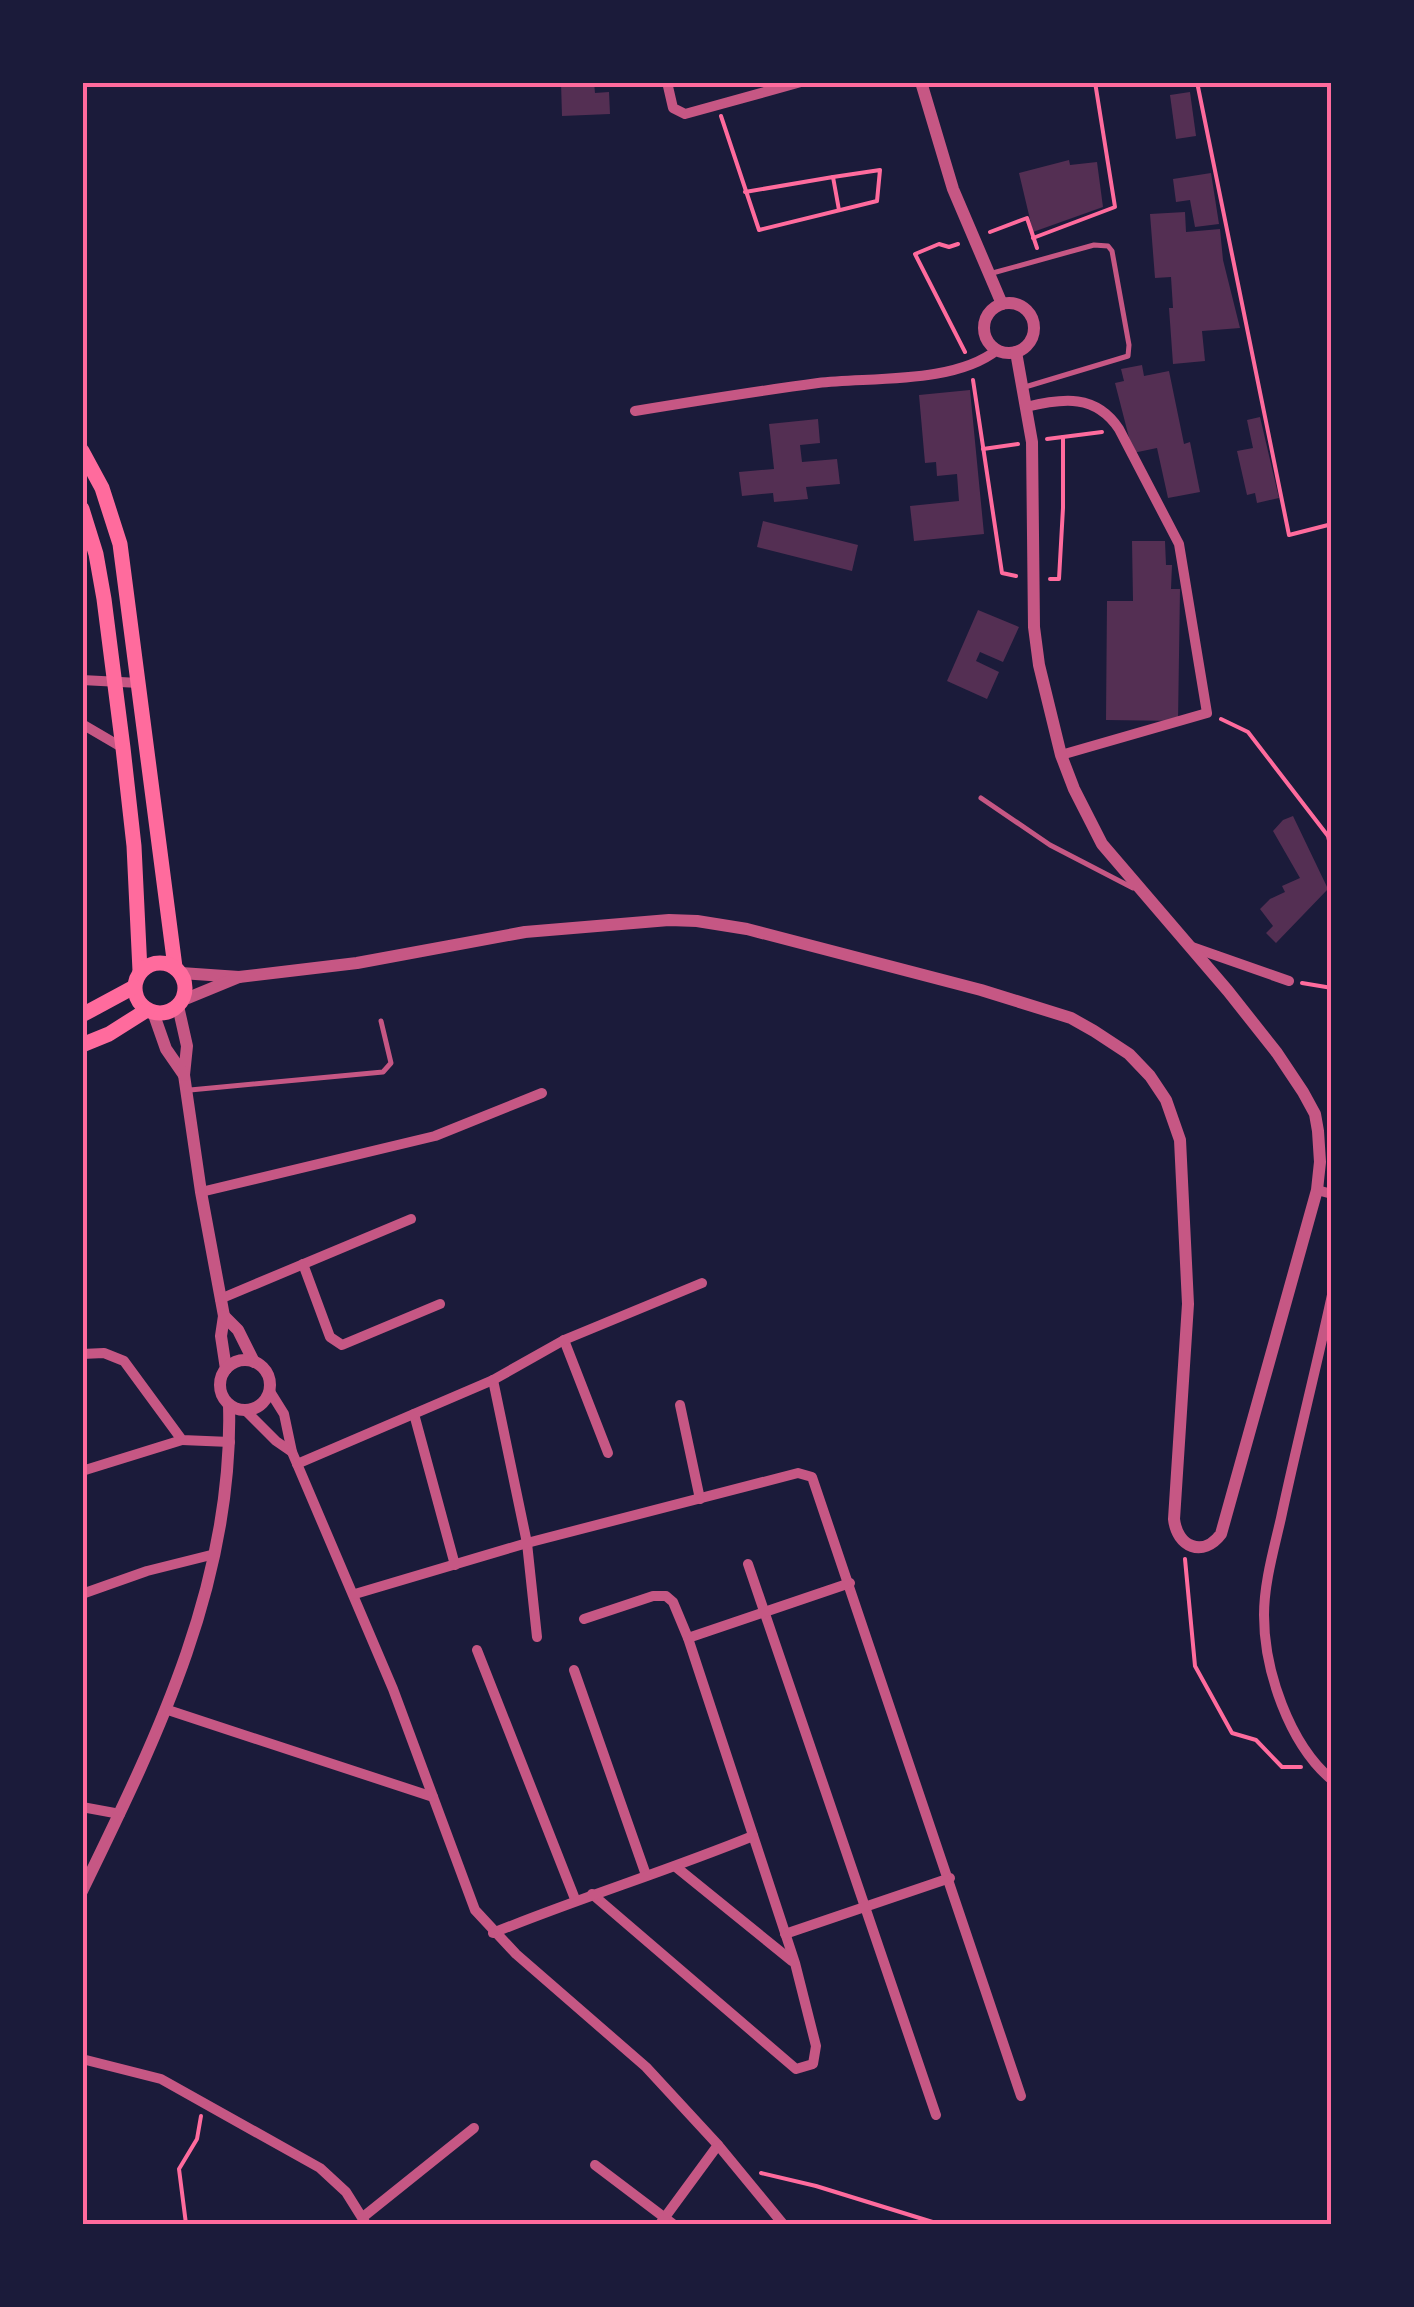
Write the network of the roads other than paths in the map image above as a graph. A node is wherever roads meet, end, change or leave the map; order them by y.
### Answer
1 (668, 82) edge
2 (801, 82) edge
3 (921, 82) edge
4 (989, 274) junction
5 (1002, 304) junction
6 (997, 350) junction
7 (1016, 352) junction
8 (1022, 388) junction
9 (1026, 407) junction
10 (635, 411) dead end
11 (82, 451) edge
12 (82, 509) edge
13 (82, 680) edge
14 (114, 680) junction
15 (139, 684) junction
16 (82, 724) edge
17 (123, 748) junction
18 (1061, 755) junction
19 (981, 798) dead end
20 (1143, 894) junction
21 (1192, 947) junction
22 (178, 970) junction
23 (240, 976) junction
24 (137, 979) junction
25 (1289, 981) road end
26 (180, 1003) junction
27 (150, 1011) junction
28 (82, 1016) edge
29 (381, 1020) dead end
30 (82, 1045) edge
31 (184, 1075) junction
32 (187, 1090) junction
33 (542, 1093) dead end
34 (1316, 1190) junction
35 (201, 1192) junction
36 (1332, 1194) edge
37 (411, 1219) dead end
38 (304, 1264) junction
39 (702, 1283) dead end
40 (1332, 1295) edge
41 (220, 1299) junction
42 (440, 1304) dead end
43 (224, 1316) junction
44 (564, 1340) junction
45 (82, 1354) edge
46 (254, 1362) junction
47 (226, 1369) junction
48 (493, 1380) junction
49 (269, 1390) junction
50 (229, 1404) junction
51 (680, 1404) dead end
52 (245, 1410) junction
53 (414, 1414) junction
54 (182, 1440) junction
55 (230, 1442) junction
56 (608, 1453) dead end
57 (294, 1458) junction
58 (82, 1471) edge
59 (700, 1499) junction
60 (526, 1543) junction
61 (215, 1554) junction
62 (455, 1564) junction
63 (748, 1564) dead end
64 (850, 1583) junction
65 (82, 1594) edge
66 (355, 1594) junction
67 (765, 1613) junction
68 (584, 1619) dead end
69 (537, 1638) dead end
70 (688, 1638) junction
71 (477, 1650) dead end
72 (574, 1670) dead end
73 (168, 1710) junction
74 (1332, 1780) edge
75 (433, 1797) junction
76 (82, 1806) edge
77 (120, 1814) junction
78 (753, 1836) junction
79 (676, 1867) junction
80 (646, 1875) junction
81 (950, 1878) junction
82 (82, 1892) edge
83 (592, 1894) junction
84 (575, 1899) junction
85 (866, 1907) junction
86 (493, 1933) junction
87 (785, 1934) junction
88 (795, 1963) junction
89 (82, 2059) edge
90 (1021, 2096) dead end
91 (936, 2115) dead end
92 (474, 2128) dead end
93 (718, 2144) junction
94 (594, 2165) dead end
95 (364, 2220) edge
96 (666, 2222) edge
97 (782, 2224) edge

1 - 2 street
3 - 4 street
4 - 5 street
4 - 8 lane
5 - 6 street
5 - 7 street
6 - 7 street
6 - 10 street
7 - 8 street
8 - 9 street
9 - 18 street
9 - 18 street
11 - 15 main road
12 - 14 main road
13 - 14 street
14 - 15 street
14 - 17 main road
15 - 22 main road
16 - 17 street
17 - 24 main road
18 - 20 street
19 - 20 lane
20 - 21 street
21 - 25 street
21 - 34 street
22 - 23 street
22 - 24 main road
22 - 26 main road
23 - 26 street
23 - 34 street
24 - 27 main road
24 - 28 main road
26 - 27 main road
26 - 31 street
27 - 30 main road
27 - 31 street
29 - 32 lane
31 - 32 street
32 - 35 street
33 - 35 street
34 - 36 street
35 - 41 street
37 - 38 street
38 - 41 street
38 - 42 street
39 - 44 street
40 - 74 street
41 - 43 street
43 - 46 street
43 - 47 street
44 - 48 street
44 - 56 street
45 - 54 street
46 - 47 street
46 - 49 street
47 - 50 street
48 - 53 street
48 - 60 street
49 - 52 street
49 - 57 street
50 - 52 street
50 - 55 street
51 - 59 street
52 - 57 street
53 - 57 street
53 - 62 street
54 - 55 street
54 - 58 street
55 - 61 street
57 - 66 street
59 - 60 street
59 - 64 street
60 - 62 street
60 - 69 street
61 - 65 street
61 - 73 street
62 - 66 street
63 - 67 street
64 - 67 street
64 - 81 street
66 - 75 street
67 - 70 street
67 - 85 street
68 - 70 street
70 - 78 street
71 - 84 street
72 - 80 street
73 - 75 street
73 - 77 street
75 - 86 street
76 - 77 street
77 - 82 street
78 - 79 street
78 - 87 street
79 - 80 street
79 - 88 street
80 - 83 street
81 - 85 street
81 - 90 street
83 - 84 street
83 - 88 street
84 - 86 street
85 - 87 street
85 - 91 street
86 - 93 street
87 - 88 street
89 - 95 street
92 - 95 street
93 - 96 street
93 - 97 street
94 - 96 street

